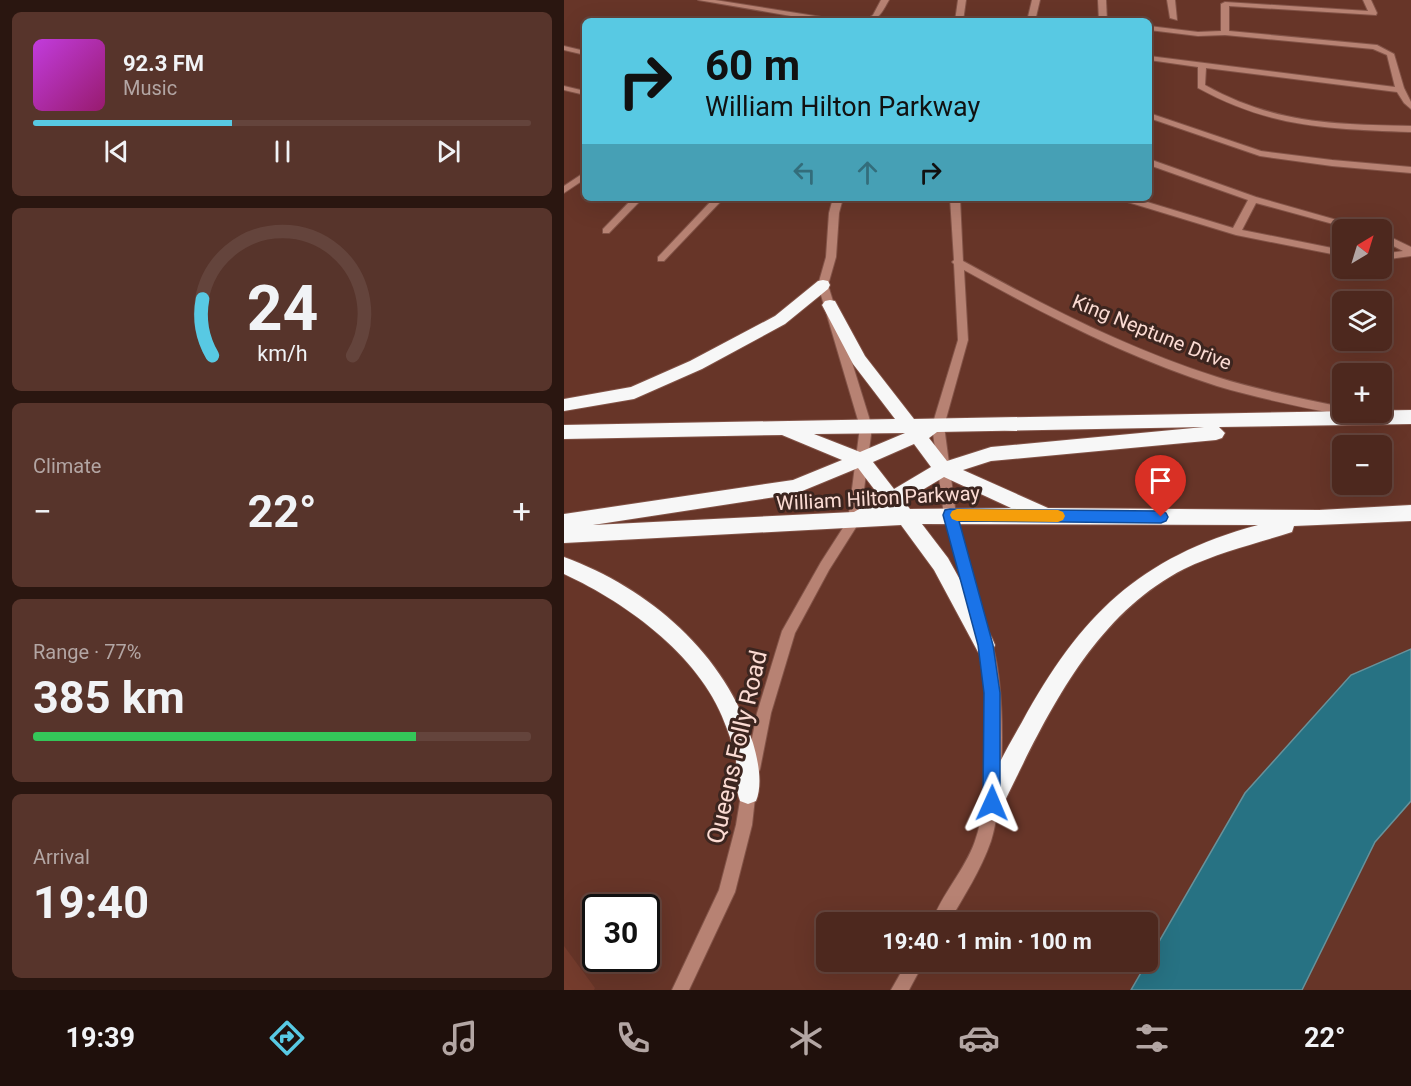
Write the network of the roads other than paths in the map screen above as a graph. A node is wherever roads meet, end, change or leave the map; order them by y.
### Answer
1 (702, 0) edge
2 (885, 0) edge
3 (962, 0) edge
4 (1036, 0) edge
5 (1102, 0) edge
6 (1172, 0) edge
7 (1367, 0) edge
8 (815, 18) edge
9 (873, 18) edge
10 (959, 18) edge
11 (1032, 18) edge
12 (1103, 18) edge
13 (1174, 18) dead end
14 (1152, 28) edge
15 (1225, 33) junction
16 (564, 48) edge
17 (582, 52) edge
18 (1152, 58) edge
19 (1202, 65) junction
20 (564, 88) edge
21 (1401, 90) junction
22 (582, 92) edge
23 (1411, 107) edge
24 (1152, 116) edge
25 (1411, 129) edge
26 (1152, 163) edge
27 (1411, 170) edge
28 (582, 178) edge
29 (564, 190) edge
30 (1253, 199) junction
31 (635, 201) edge
32 (716, 201) edge
33 (837, 201) edge
34 (955, 201) edge
35 (1134, 201) edge
36 (1332, 220) edge
37 (606, 231) dead end
38 (1236, 232) junction
39 (1392, 242) edge
40 (1332, 251) edge
41 (1411, 252) edge
42 (1392, 255) edge
43 (661, 259) dead end
44 (957, 262) junction
45 (824, 285) junction
46 (830, 305) junction
47 (564, 405) edge
48 (1332, 409) edge
49 (1411, 417) edge
50 (1392, 418) edge
51 (1332, 419) edge
52 (1332, 422) edge
53 (938, 426) junction
54 (866, 427) junction
55 (782, 429) junction
56 (913, 431) junction
57 (564, 432) edge
58 (862, 460) junction
59 (943, 469) junction
60 (892, 499) junction
61 (1411, 513) edge
62 (950, 515) junction
63 (1048, 516) junction
64 (908, 518) junction
65 (1319, 518) junction
66 (854, 521) junction
67 (564, 522) edge
68 (564, 535) edge
69 (564, 565) edge
70 (986, 645) junction
71 (748, 793) junction
72 (992, 803) junction
73 (946, 912) edge
74 (910, 972) edge
75 (680, 990) edge
76 (899, 990) edge

1 - 8 street
2 - 9 street
3 - 10 street
4 - 11 street
5 - 12 street
6 - 13 street
7 - 15 street
14 - 15 street
15 - 21 street
16 - 17 street
18 - 19 street
19 - 21 street
19 - 25 street
20 - 22 street
21 - 23 street
24 - 27 street
26 - 30 street
28 - 29 street
30 - 36 street
30 - 38 street
31 - 37 street
32 - 43 street
33 - 45 street
34 - 44 street
35 - 38 street
38 - 40 street
39 - 41 street
41 - 42 street
44 - 48 street, King Neptune Drive
44 - 53 street
45 - 46 street
45 - 47 highway
46 - 54 street
46 - 56 highway
49 - 50 highway
51 - 53 highway
52 - 59 highway
53 - 56 highway
53 - 59 street
54 - 55 highway
54 - 56 highway
54 - 58 street
55 - 57 highway
55 - 58 highway
56 - 58 highway
56 - 59 highway
58 - 60 highway
58 - 66 street
58 - 67 highway
59 - 60 highway
59 - 62 street
59 - 63 highway
60 - 64 highway
60 - 66 highway
61 - 65 highway, William Hilton Parkway
62 - 63 highway, William Hilton Parkway
62 - 64 highway, William Hilton Parkway
62 - 70 street
63 - 65 highway, William Hilton Parkway
64 - 66 highway, William Hilton Parkway
64 - 70 highway
65 - 72 highway
66 - 68 highway, William Hilton Parkway
66 - 71 street, Queens Folly Road
69 - 71 highway
70 - 72 street
71 - 75 street, Queens Folly Road
72 - 73 street
74 - 76 street

